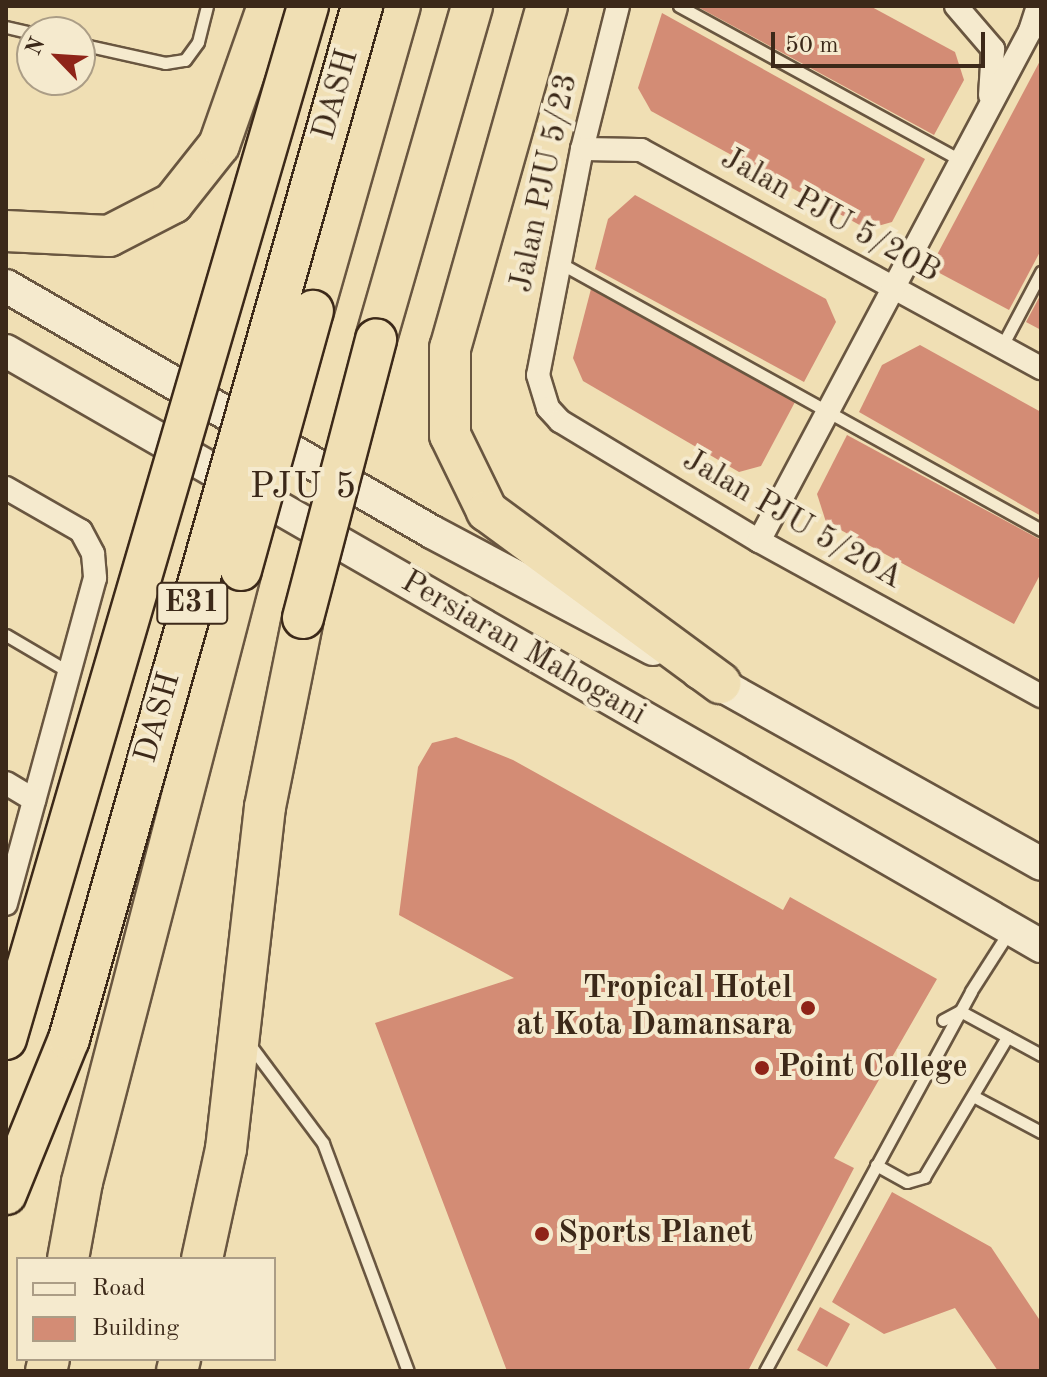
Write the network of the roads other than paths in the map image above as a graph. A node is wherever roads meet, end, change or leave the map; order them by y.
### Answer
1 (207, 6) edge
2 (268, 6) edge
3 (308, 6) edge
4 (362, 6) edge
5 (400, 6) edge
6 (472, 6) edge
7 (547, 6) edge
8 (618, 6) edge
9 (679, 6) edge
10 (956, 6) edge
11 (1038, 6) edge
12 (96, 48) edge
13 (989, 104) junction
14 (582, 149) junction
15 (958, 159) junction
16 (6, 231) edge
17 (560, 263) junction
18 (1041, 272) edge
19 (6, 286) edge
20 (893, 286) junction
21 (1002, 346) junction
22 (6, 351) edge
23 (1041, 368) edge
24 (538, 375) joint
25 (824, 413) junction
26 (6, 488) edge
27 (1041, 530) edge
28 (759, 541) junction
29 (6, 635) edge
30 (69, 672) junction
31 (720, 683) junction
32 (1041, 696) edge
33 (6, 783) edge
34 (34, 800) junction
35 (1041, 864) edge
36 (6, 904) edge
37 (1010, 929) junction
38 (1041, 946) edge
39 (960, 1011) junction
40 (943, 1020) dead end
41 (240, 1032) junction
42 (1007, 1037) junction
43 (6, 1039) edge
44 (1041, 1055) edge
45 (973, 1096) junction
46 (1041, 1132) edge
47 (876, 1165) junction
48 (6, 1194) edge
49 (68, 1257) edge
50 (202, 1257) edge
51 (408, 1371) edge
52 (765, 1371) edge

1 - 12 lane
2 - 16 highway
3 - 43 highway, DASH / E31, bridge
4 - 48 highway, DASH / E31, bridge
5 - 49 highway, bridge
6 - 41 highway, bridge
7 - 31 highway
8 - 14 street, Jalan PJU 5/23
9 - 15 lane
10 - 13 street
11 - 13 street
13 - 15 street
14 - 17 street, Jalan PJU 5/23
14 - 20 street, Jalan PJU 5/20B
15 - 20 street
17 - 24 street, Jalan PJU 5/23
17 - 25 lane
18 - 21 lane
19 - 31 main road, Persiaran Mahogani
20 - 21 street, Jalan PJU 5/20B
20 - 25 street
21 - 23 street, Jalan PJU 5/20B
22 - 37 main road, Persiaran Mahogani
24 - 28 street, Jalan PJU 5/20A
25 - 27 lane
25 - 28 street
26 - 30 street
28 - 32 street, Jalan PJU 5/20A
29 - 30 lane
30 - 34 street
31 - 35 main road, Persiaran Mahogani
33 - 34 street
34 - 36 street
37 - 38 main road, Persiaran Mahogani
37 - 39 lane
39 - 40 lane
39 - 42 lane
39 - 47 lane
41 - 50 highway
41 - 51 lane
42 - 44 lane
42 - 45 lane
45 - 46 lane
45 - 47 lane
47 - 52 lane

